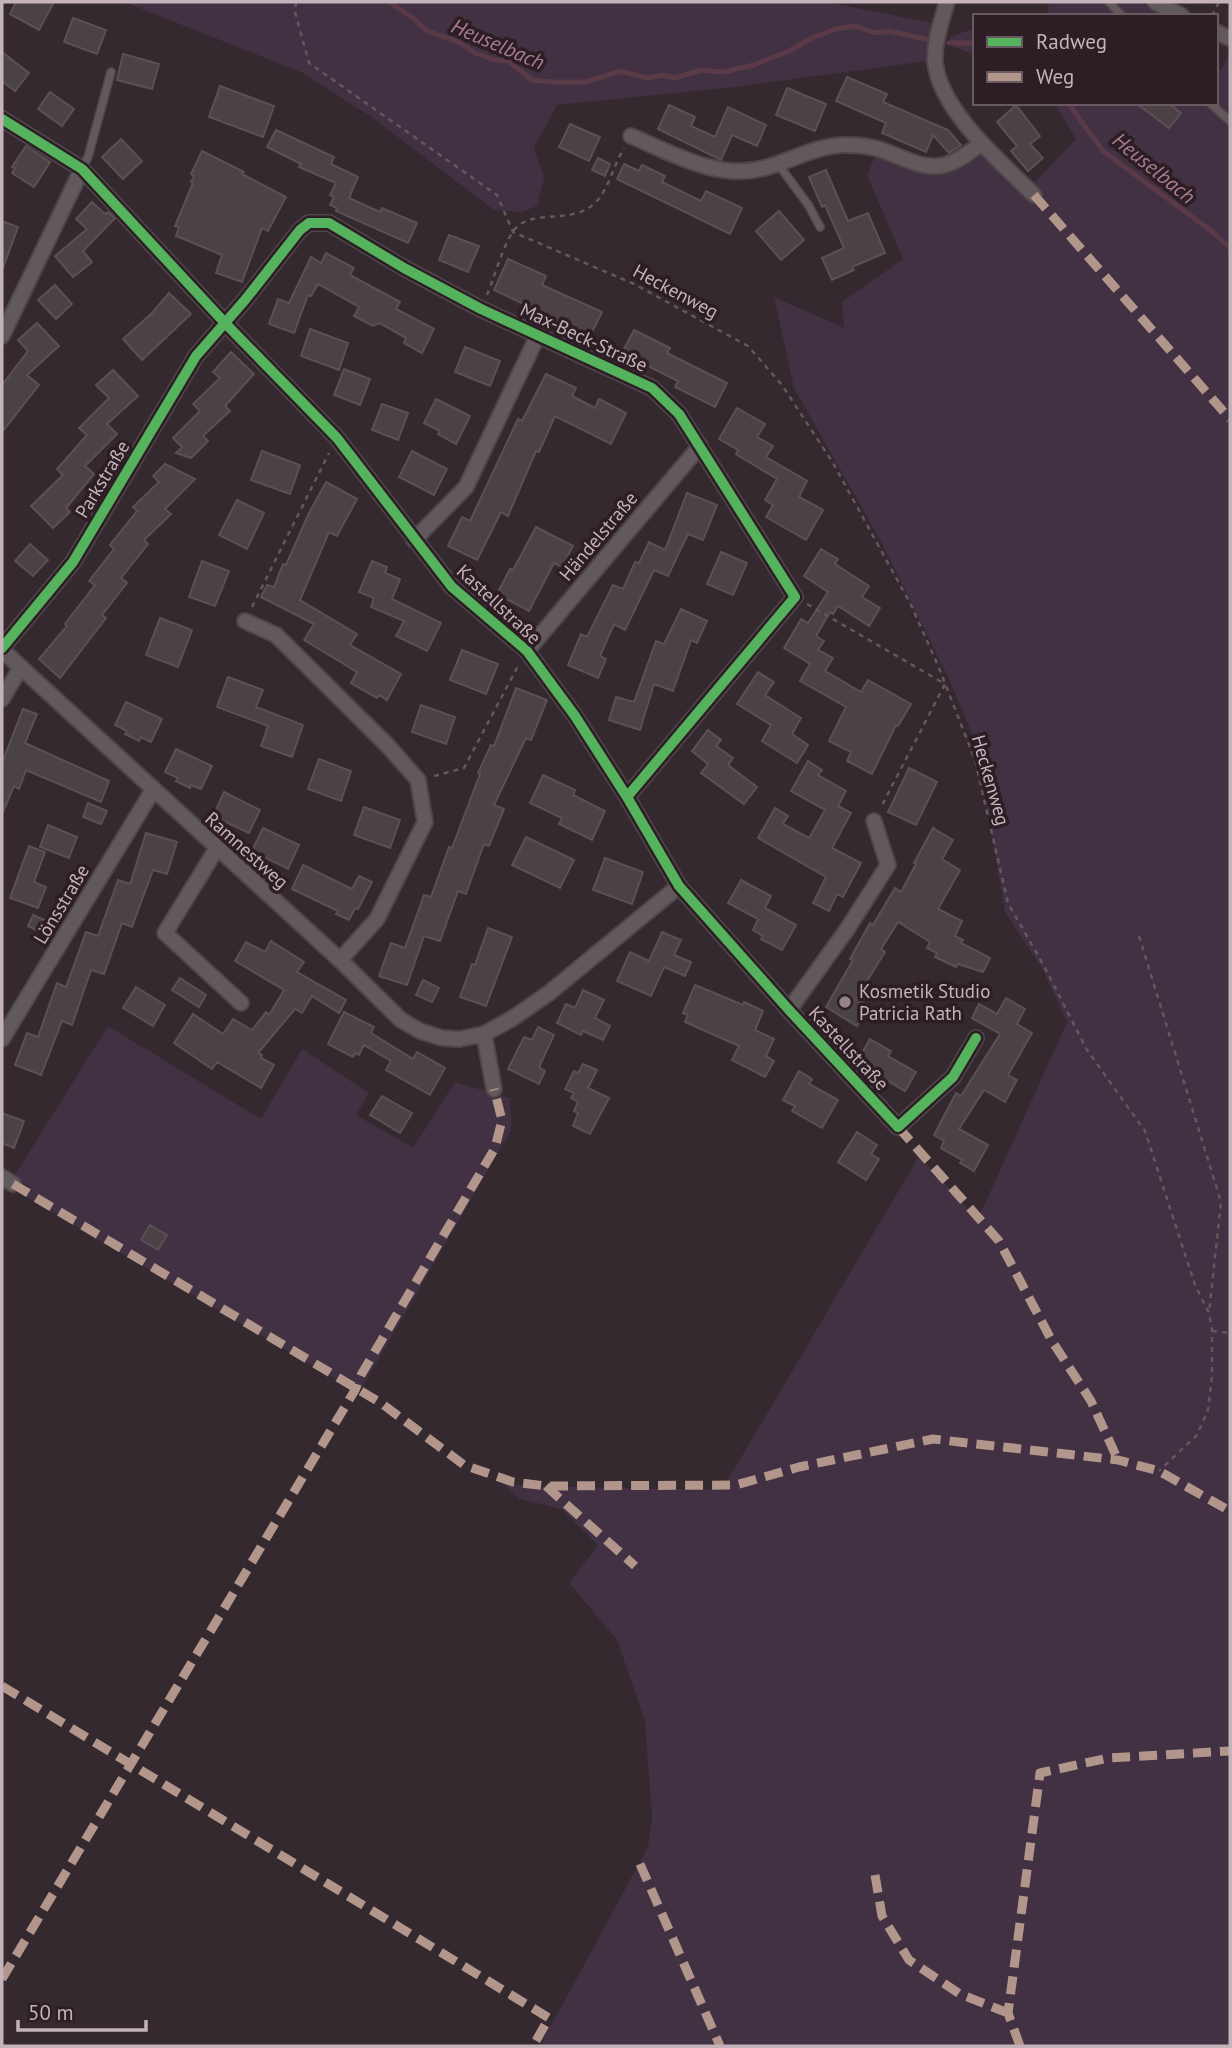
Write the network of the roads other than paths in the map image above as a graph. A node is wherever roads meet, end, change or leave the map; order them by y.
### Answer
1 (947, 2) edge
2 (1155, 2) edge
3 (1178, 14) edge
4 (111, 72) dead end
5 (1212, 105) edge
6 (2, 119) edge
7 (1230, 121) edge
8 (631, 136) dead end
9 (982, 143) junction
10 (778, 163) junction
11 (82, 169) junction
12 (1034, 195) dead end
13 (820, 227) dead end
14 (225, 323) junction
15 (538, 335) junction
16 (2, 336) edge
17 (700, 446) junction
18 (414, 540) junction
19 (245, 621) road end
20 (2, 649) edge
21 (527, 651) junction
22 (20, 667) junction
23 (2, 699) edge
24 (153, 790) junction
25 (627, 797) junction
26 (874, 821) road end
27 (217, 848) junction
28 (679, 886) junction
29 (340, 960) junction
30 (241, 1003) dead end
31 (789, 1010) junction
32 (484, 1034) junction
33 (976, 1038) dead end
34 (2, 1039) edge
35 (494, 1089) dead end

1 - 9 street
2 - 3 street
4 - 11 lane
5 - 7 lane
6 - 11 street, Kastellstraße
8 - 10 street
9 - 10 street
9 - 12 street
10 - 13 lane
11 - 14 street, Kastellstraße
11 - 16 street
14 - 15 street, Max-Beck-Straße
14 - 18 street, Kastellstraße
14 - 20 street, Parkstraße
15 - 17 street, Max-Beck-Straße
15 - 18 street
17 - 21 street, Händelstraße
17 - 25 street, Max-Beck-Straße
18 - 21 street, Kastellstraße
19 - 29 street
20 - 22 street, Ramnestweg
21 - 25 street, Kastellstraße
22 - 23 street
22 - 24 street, Ramnestweg
24 - 27 street, Ramnestweg
24 - 34 street, Lönsstraße
25 - 28 street, Kastellstraße
26 - 31 street
27 - 29 street, Ramnestweg
27 - 30 street
28 - 31 street, Kastellstraße
28 - 32 street, Ramnestweg
29 - 32 street, Ramnestweg
31 - 33 street, Kastellstraße
32 - 35 street

